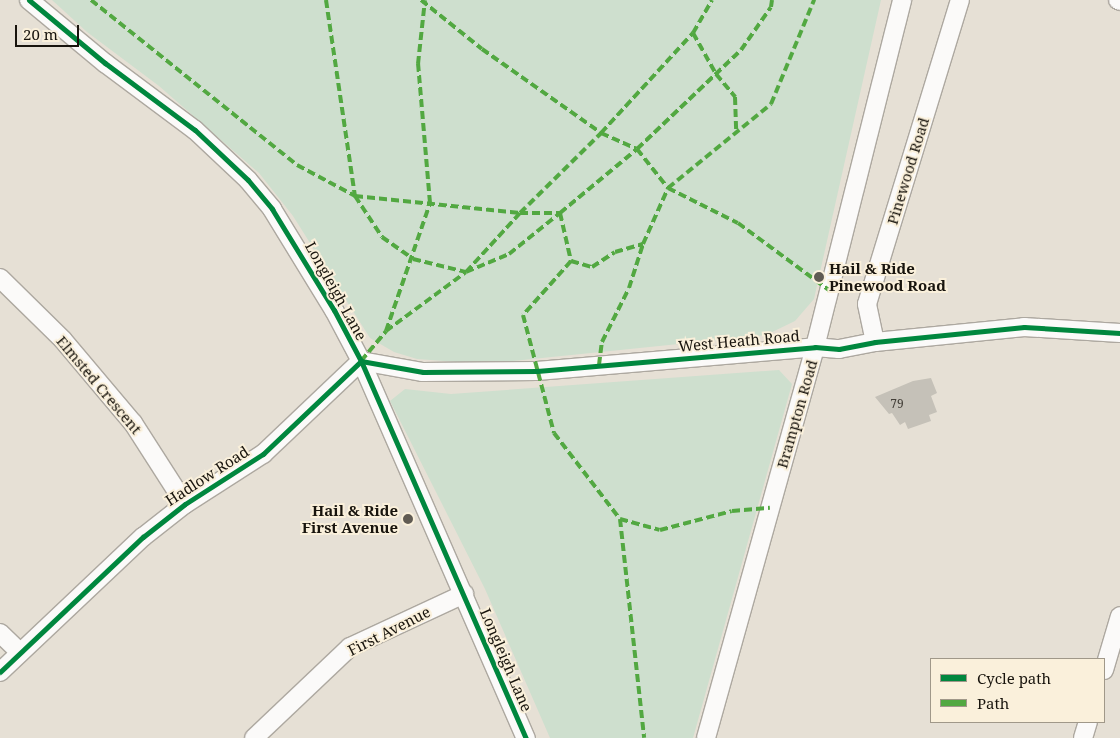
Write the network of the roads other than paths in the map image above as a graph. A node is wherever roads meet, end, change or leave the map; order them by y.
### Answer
1 (29, 0) edge
2 (902, 0) edge
3 (960, 0) edge
4 (0, 278) edge
5 (1120, 333) edge
6 (875, 342) junction
7 (815, 347) junction
8 (360, 361) junction
9 (185, 504) junction
10 (464, 594) junction
11 (1120, 616) edge
12 (0, 633) edge
13 (20, 652) junction
14 (1115, 655) edge
15 (1105, 669) edge
16 (0, 672) edge
17 (1088, 723) edge
18 (254, 738) edge
19 (526, 738) edge
20 (706, 738) edge
21 (1083, 738) edge

1 - 8 street, Longleigh Lane
2 - 7 street, Brampton Road
3 - 6 street, Pinewood Road
4 - 9 street, Elmsted Crescent
5 - 6 street, West Heath Road
6 - 7 street, West Heath Road
7 - 8 street, West Heath Road
7 - 20 street, Brampton Road
8 - 9 street, Hadlow Road
8 - 10 street, Longleigh Lane
9 - 13 street, Hadlow Road
10 - 18 street, First Avenue
10 - 19 street, Longleigh Lane
11 - 14 street
12 - 13 street
13 - 16 street, Hadlow Road
14 - 15 street
17 - 21 street

